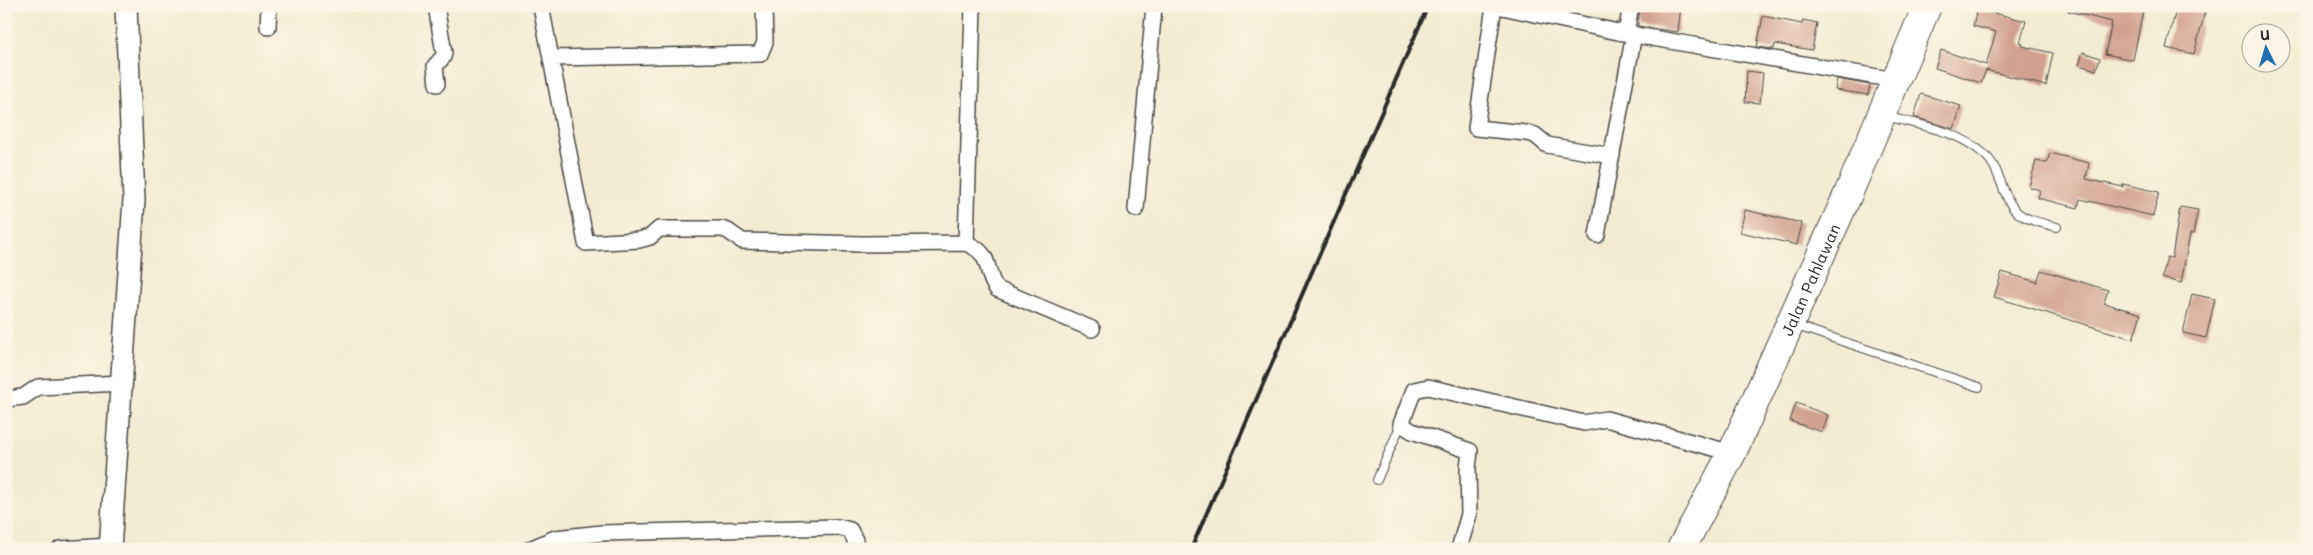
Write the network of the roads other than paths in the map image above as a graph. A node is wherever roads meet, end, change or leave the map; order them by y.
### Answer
1 (126, 6) edge
2 (269, 6) edge
3 (436, 6) edge
4 (541, 6) edge
5 (764, 6) edge
6 (972, 6) edge
7 (1154, 6) edge
8 (1494, 6) edge
9 (1498, 6) edge
10 (1631, 6) edge
11 (1927, 6) edge
12 (268, 27) dead end
13 (1630, 34) junction
14 (551, 58) junction
15 (1895, 80) junction
16 (437, 84) dead end
17 (1881, 114) junction
18 (1612, 156) junction
19 (1136, 209) dead end
20 (2057, 227) dead end
21 (1597, 235) dead end
22 (966, 243) junction
23 (1790, 324) junction
24 (1092, 329) dead end
25 (122, 384) junction
26 (1979, 387) dead end
27 (6, 399) edge
28 (1401, 424) junction
29 (1732, 453) junction
30 (1377, 480) dead end
31 (110, 547) edge
32 (60, 549) edge
33 (530, 549) edge
34 (856, 549) edge
35 (1459, 549) edge
36 (1682, 549) edge

1 - 25 street
2 - 12 street
3 - 16 street
4 - 14 street
5 - 14 street
6 - 22 street
7 - 19 street
8 - 18 street
9 - 13 street
10 - 13 street
11 - 15 highway, Jalan Pahlawan
13 - 15 street
13 - 18 street
14 - 22 street
15 - 17 highway, Jalan Pahlawan
17 - 20 lane
17 - 23 highway, Jalan Pahlawan
18 - 21 street
22 - 24 street
23 - 26 lane
23 - 29 highway, Jalan Pahlawan
25 - 27 street
25 - 31 street
28 - 29 street
28 - 30 lane
28 - 35 street
29 - 36 highway, Jalan Pahlawan
31 - 32 street
33 - 34 street

